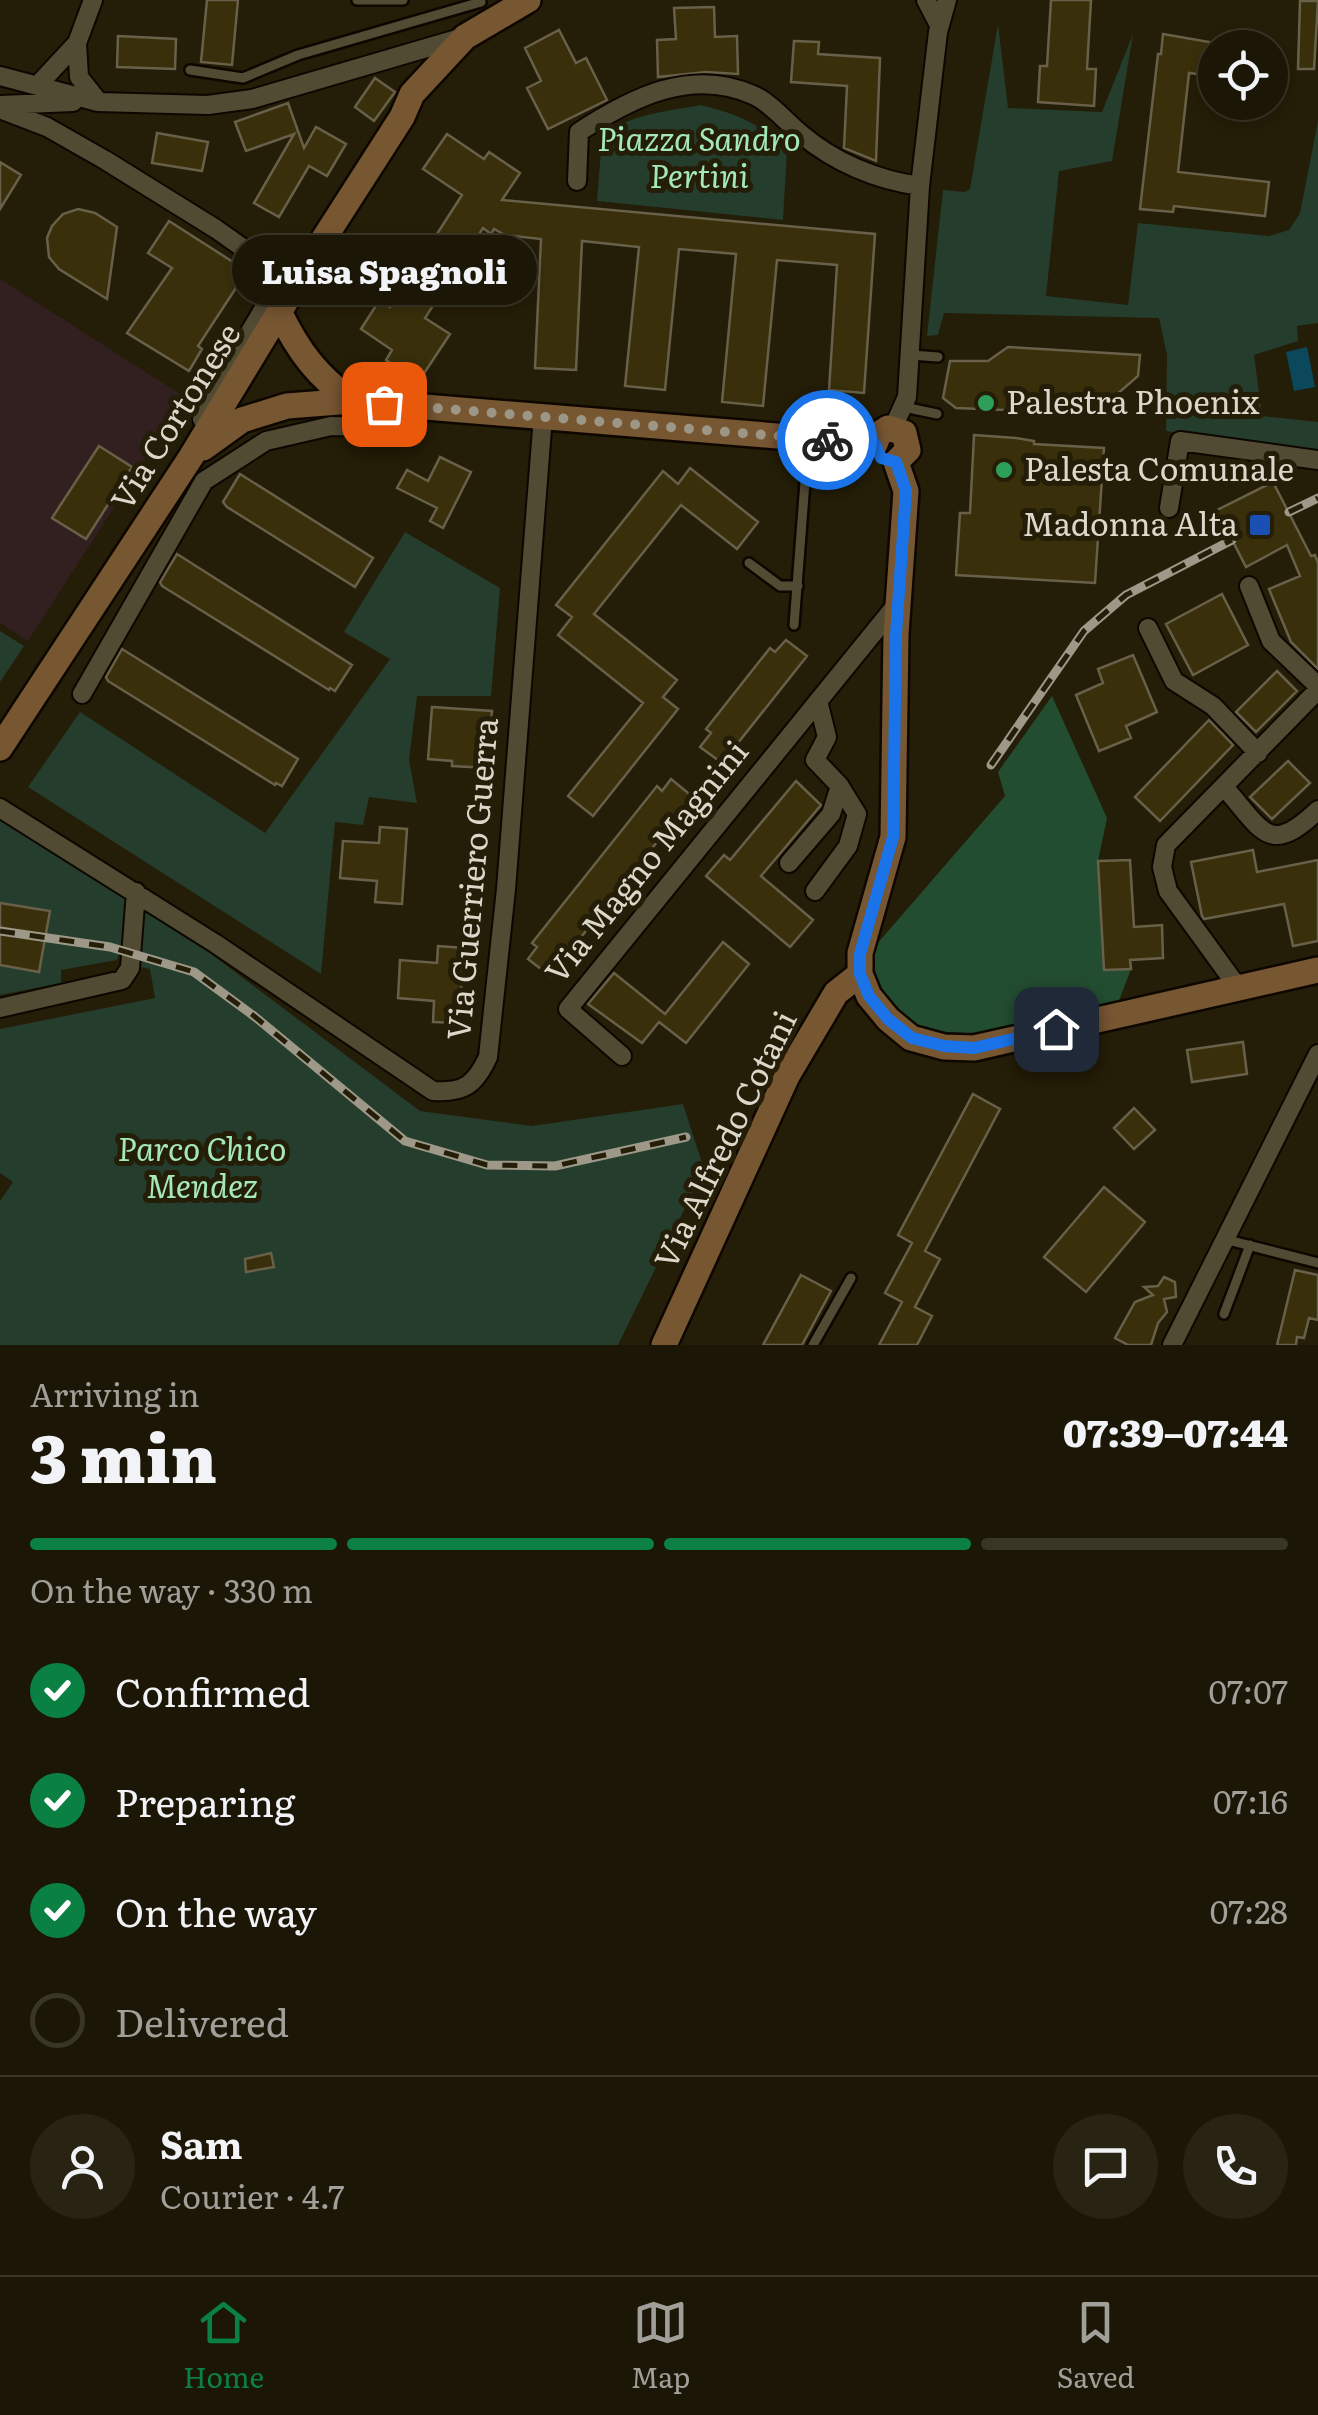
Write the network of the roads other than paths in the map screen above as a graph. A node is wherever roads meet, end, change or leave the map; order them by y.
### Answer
1 (93, 0) edge
2 (357, 0) edge
3 (404, 0) edge
4 (926, 0) edge
5 (947, 0) edge
6 (480, 1) edge
7 (519, 6) edge
8 (939, 25) junction
9 (465, 36) junction
10 (76, 43) junction
11 (190, 70) dead end
12 (0, 76) edge
13 (37, 86) junction
14 (98, 102) junction
15 (0, 107) edge
16 (402, 118) junction
17 (577, 181) dead end
18 (920, 186) junction
19 (323, 240) junction
20 (260, 260) junction
21 (283, 297) junction
22 (909, 355) junction
23 (938, 357) dead end
24 (248, 367) junction
25 (352, 401) junction
26 (384, 404) junction
27 (288, 406) junction
28 (937, 414) dead end
29 (543, 416) junction
30 (890, 426) junction
31 (808, 439) junction
32 (191, 457) junction
33 (1318, 460) edge
34 (1168, 508) dead end
35 (749, 563) dead end
36 (798, 586) junction
37 (1249, 586) dead end
38 (897, 604) junction
39 (794, 625) dead end
40 (1148, 628) dead end
41 (1318, 688) edge
42 (82, 694) dead end
43 (818, 701) junction
44 (0, 748) edge
45 (1258, 753) junction
46 (840, 786) junction
47 (1225, 788) junction
48 (0, 808) edge
49 (1318, 810) edge
50 (789, 863) dead end
51 (136, 892) junction
52 (815, 892) dead end
53 (1318, 970) edge
54 (860, 974) junction
55 (1237, 986) junction
56 (0, 1008) edge
57 (1318, 1054) edge
58 (622, 1056) dead end
59 (1224, 1239) junction
60 (1250, 1245) junction
61 (1318, 1263) edge
62 (850, 1278) dead end
63 (1224, 1314) dead end
64 (664, 1345) edge
65 (812, 1345) edge
66 (1172, 1345) edge

1 - 10 street
2 - 3 lane
4 - 8 street
5 - 8 street
6 - 7 lane
6 - 11 lane
7 - 9 street, Via Cortonese
7 - 16 street, Via Cortonese
8 - 18 street
9 - 14 street
9 - 16 street, Via Cortonese
10 - 13 street
10 - 14 street
12 - 13 street
13 - 14 street
14 - 15 street
15 - 20 street
16 - 19 street, Via Cortonese
17 - 18 street
18 - 22 street
19 - 20 street
19 - 21 street, Via Cortonese
20 - 21 street
21 - 24 street, Via Cortonese
21 - 25 street
21 - 32 street
22 - 23 lane
22 - 30 street
24 - 27 street
24 - 32 street, Via Cortonese
25 - 26 street
25 - 27 street
26 - 29 street
26 - 42 street
27 - 32 street
28 - 30 lane
29 - 31 street
29 - 51 street, Via Guerriero Guerra
30 - 31 street
30 - 38 street
31 - 36 lane
32 - 44 street, Via Cortonese
33 - 34 street
35 - 36 lane
36 - 39 lane
37 - 41 street
38 - 43 street, Via Magno Magnini
38 - 54 street
40 - 45 street
41 - 45 street
43 - 46 street
43 - 58 street, Via Magno Magnini
45 - 47 street
46 - 50 street
46 - 52 street
47 - 49 street
47 - 55 street
48 - 51 street, Via Guerriero Guerra
51 - 56 street
53 - 55 street
54 - 55 street
54 - 64 street, Via Alfredo Cotani
57 - 59 street
59 - 60 lane
59 - 66 street
60 - 61 lane
60 - 63 lane
62 - 65 lane

